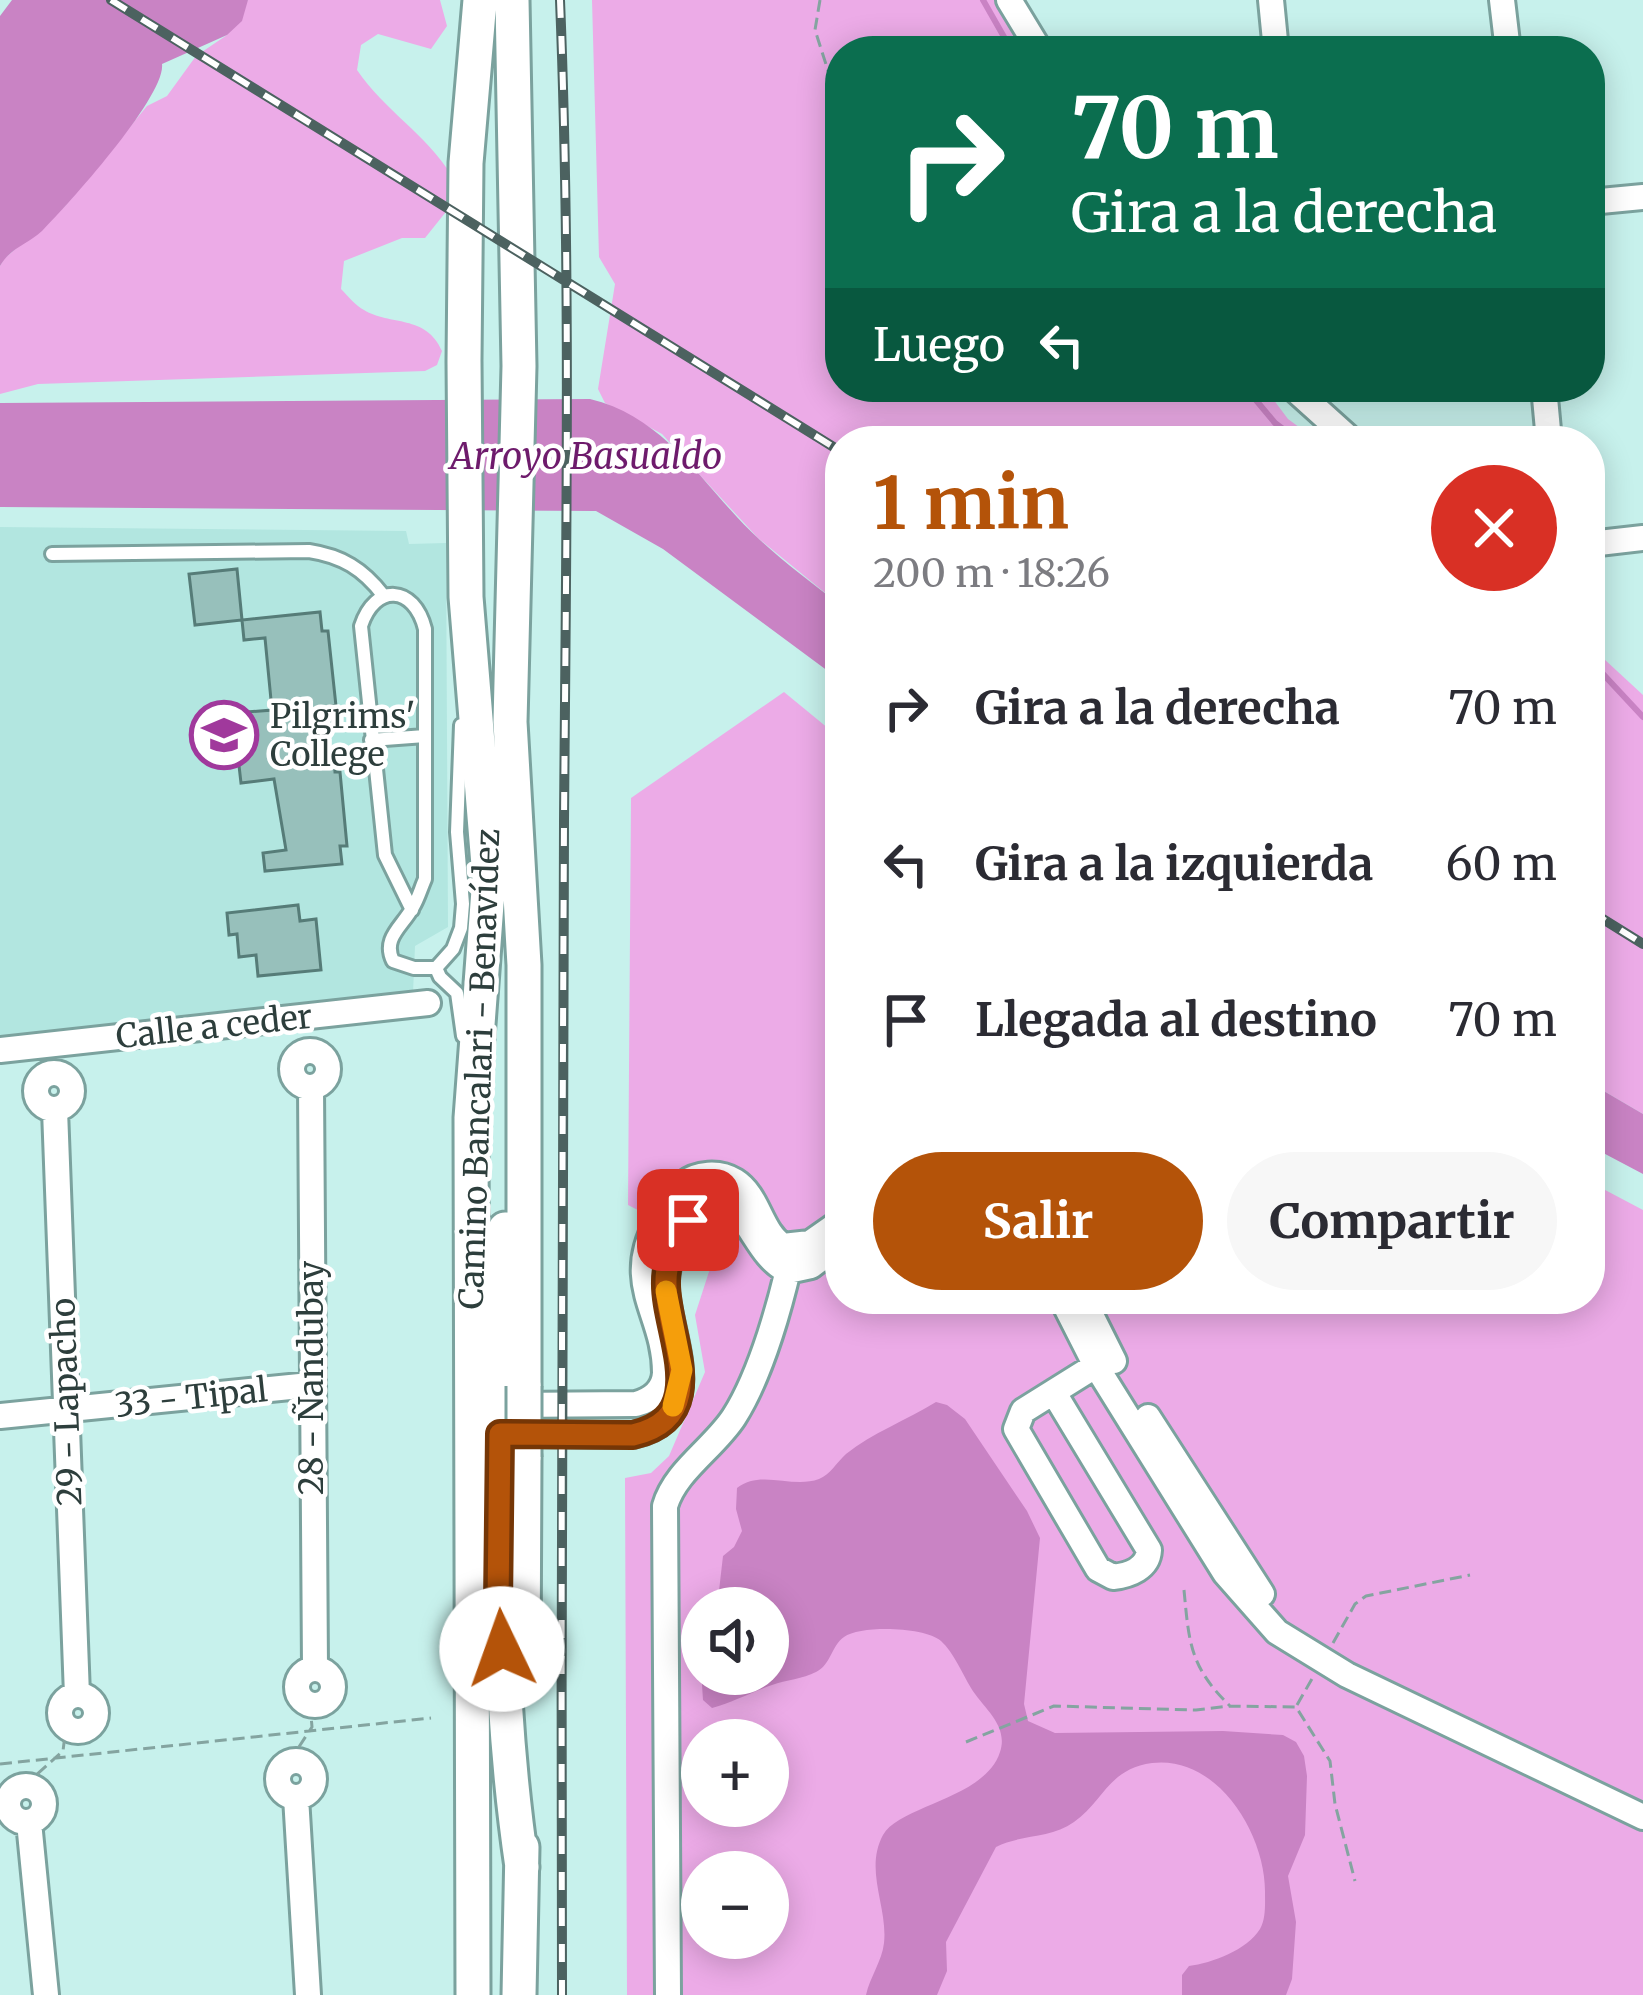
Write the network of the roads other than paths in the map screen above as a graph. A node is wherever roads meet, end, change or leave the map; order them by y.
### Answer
1 (480, 0) edge
2 (512, 0) edge
3 (1009, 0) edge
4 (1271, 0) edge
5 (1502, 0) edge
6 (1031, 36) edge
7 (1275, 36) edge
8 (1506, 36) edge
9 (1643, 197) edge
10 (1605, 201) edge
11 (1309, 402) edge
12 (1335, 426) edge
13 (1643, 538) edge
14 (1605, 542) edge
15 (52, 554) dead end
16 (383, 595) junction
17 (466, 598) junction
18 (425, 736) junction
19 (371, 740) junction
20 (489, 878) junction
21 (521, 903) junction
22 (412, 910) junction
23 (436, 968) junction
24 (428, 1003) dead end
25 (0, 1050) edge
26 (311, 1087) dead end
27 (55, 1109) dead end
28 (471, 1118) junction
29 (825, 1233) edge
30 (650, 1236) junction
31 (674, 1248) junction
32 (825, 1255) edge
33 (790, 1260) junction
34 (501, 1278) junction
35 (1072, 1314) edge
36 (1088, 1314) edge
37 (1104, 1361) junction
38 (310, 1385) junction
39 (1054, 1394) junction
40 (66, 1409) junction
41 (0, 1416) edge
42 (512, 1421) junction
43 (498, 1604) junction
44 (310, 1704) road end
45 (67, 1727) road end
46 (289, 1762) road end
47 (24, 1786) road end
48 (1643, 1817) edge
49 (522, 1867) junction
50 (473, 1982) edge
51 (46, 1995) edge
52 (308, 1995) edge
53 (519, 1995) edge
54 (668, 1995) edge

1 - 17 main road, Camino Bancalari - Benavídez
2 - 21 main road, Camino Bancalari - Benavídez
3 - 6 street
4 - 7 street
5 - 8 street
9 - 10 street
11 - 12 street
13 - 14 street
15 - 16 lane
16 - 18 lane
16 - 19 lane
17 - 20 main road, Camino Bancalari - Benavídez
17 - 23 lane
18 - 19 lane
18 - 22 lane
19 - 22 lane
20 - 28 main road, Camino Bancalari - Benavídez
20 - 34 main road
21 - 34 main road
21 - 42 main road, Camino Bancalari - Benavídez
22 - 23 lane
23 - 28 lane
24 - 25 street, Calle a ceder
26 - 38 street, 28 - Ñandubay
27 - 40 street, 29 - Lapacho
28 - 50 main road, Camino Bancalari - Benavídez
29 - 33 street
30 - 31 street
30 - 33 street
30 - 42 street
31 - 33 street
31 - 42 street
32 - 33 street
33 - 54 street
34 - 42 main road
35 - 37 street
36 - 37 street
37 - 39 street
37 - 48 street
38 - 40 street, 33 - Tipal
38 - 44 street, 28 - Ñandubay
39 - 39 street
40 - 41 street, 33 - Tipal
40 - 45 street, 29 - Lapacho
42 - 43 main road
42 - 49 main road, Camino Bancalari - Benavídez
43 - 49 main road
43 - 50 main road
46 - 52 street
47 - 51 street
49 - 53 main road, Camino Bancalari - Benavídez

